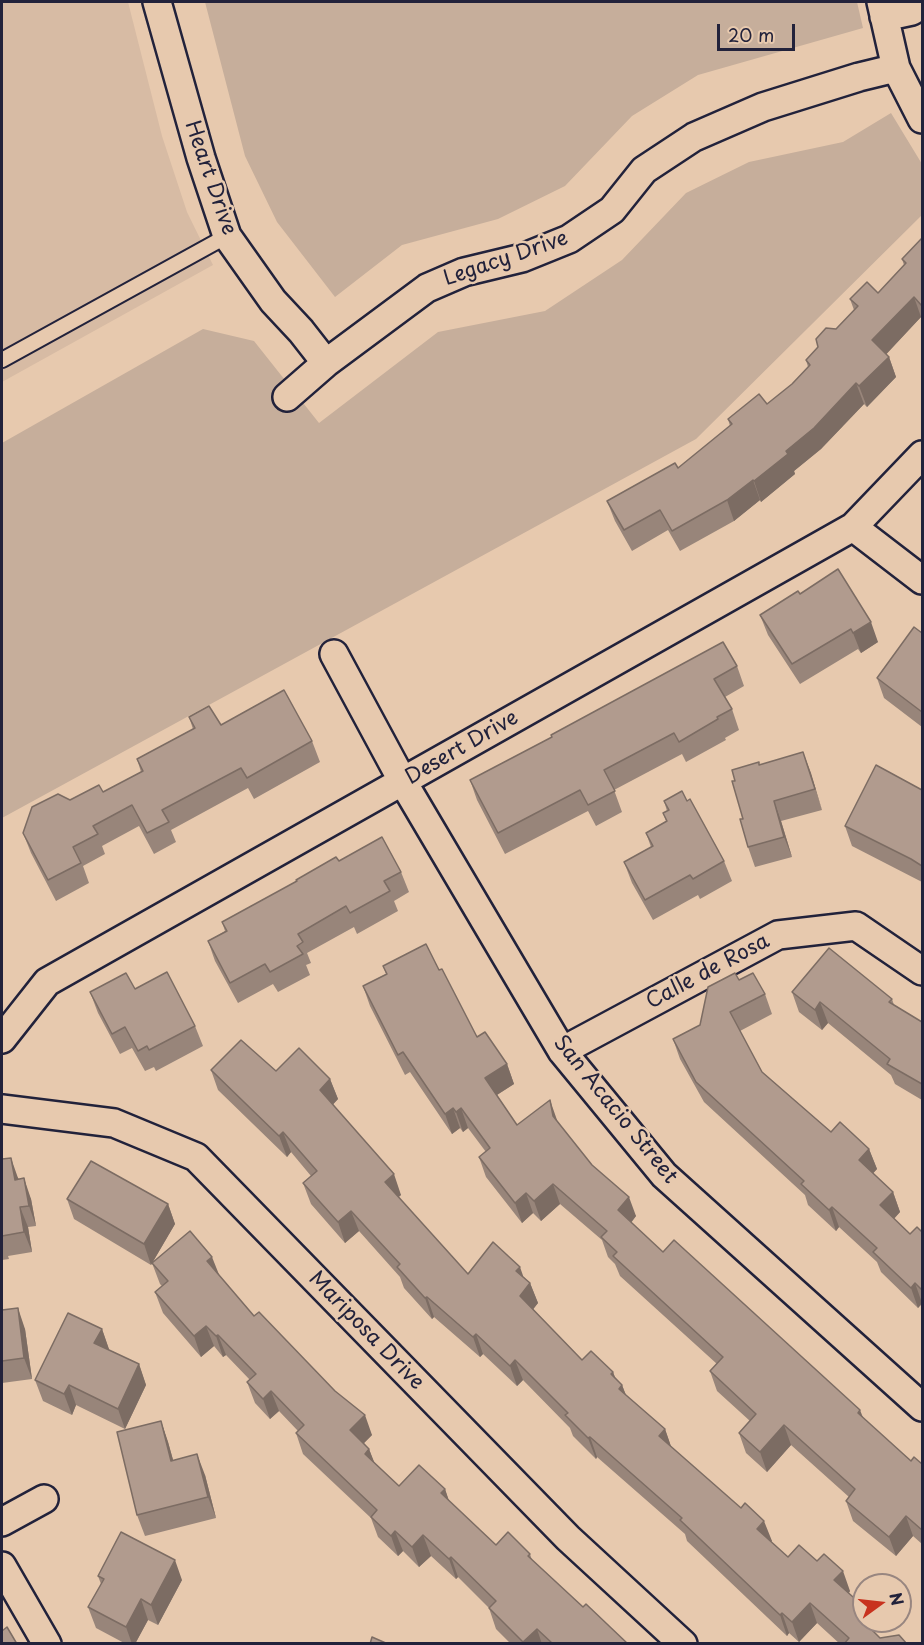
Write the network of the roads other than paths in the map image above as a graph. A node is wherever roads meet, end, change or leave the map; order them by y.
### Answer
1 (157, 2) edge
2 (922, 4) edge
3 (883, 9) edge
4 (896, 68) junction
5 (922, 119) edge
6 (227, 236) junction
7 (2, 360) edge
8 (326, 363) junction
9 (287, 397) dead end
10 (922, 455) edge
11 (853, 526) junction
12 (922, 580) edge
13 (334, 654) dead end
14 (403, 782) junction
15 (922, 971) edge
16 (2, 1039) edge
17 (562, 1051) junction
18 (2, 1110) edge
19 (922, 1407) edge
20 (44, 1499) dead end
21 (2, 1522) edge
22 (2, 1566) edge
23 (47, 1644) edge
24 (683, 1644) edge

1 - 6 street, Heart Drive
2 - 3 street
3 - 4 street
4 - 5 street
4 - 8 street, Legacy Drive
6 - 7 lane
6 - 8 street, Heart Drive
8 - 9 street, Legacy Drive
10 - 11 street, Desert Drive
11 - 12 street
11 - 14 street, Desert Drive
13 - 14 street, San Acacio Street
14 - 16 street, Desert Drive
14 - 17 street, San Acacio Street
15 - 17 street, Calle de Rosa
17 - 19 street, San Acacio Street
18 - 24 street, Mariposa Drive
20 - 21 street
22 - 23 street

